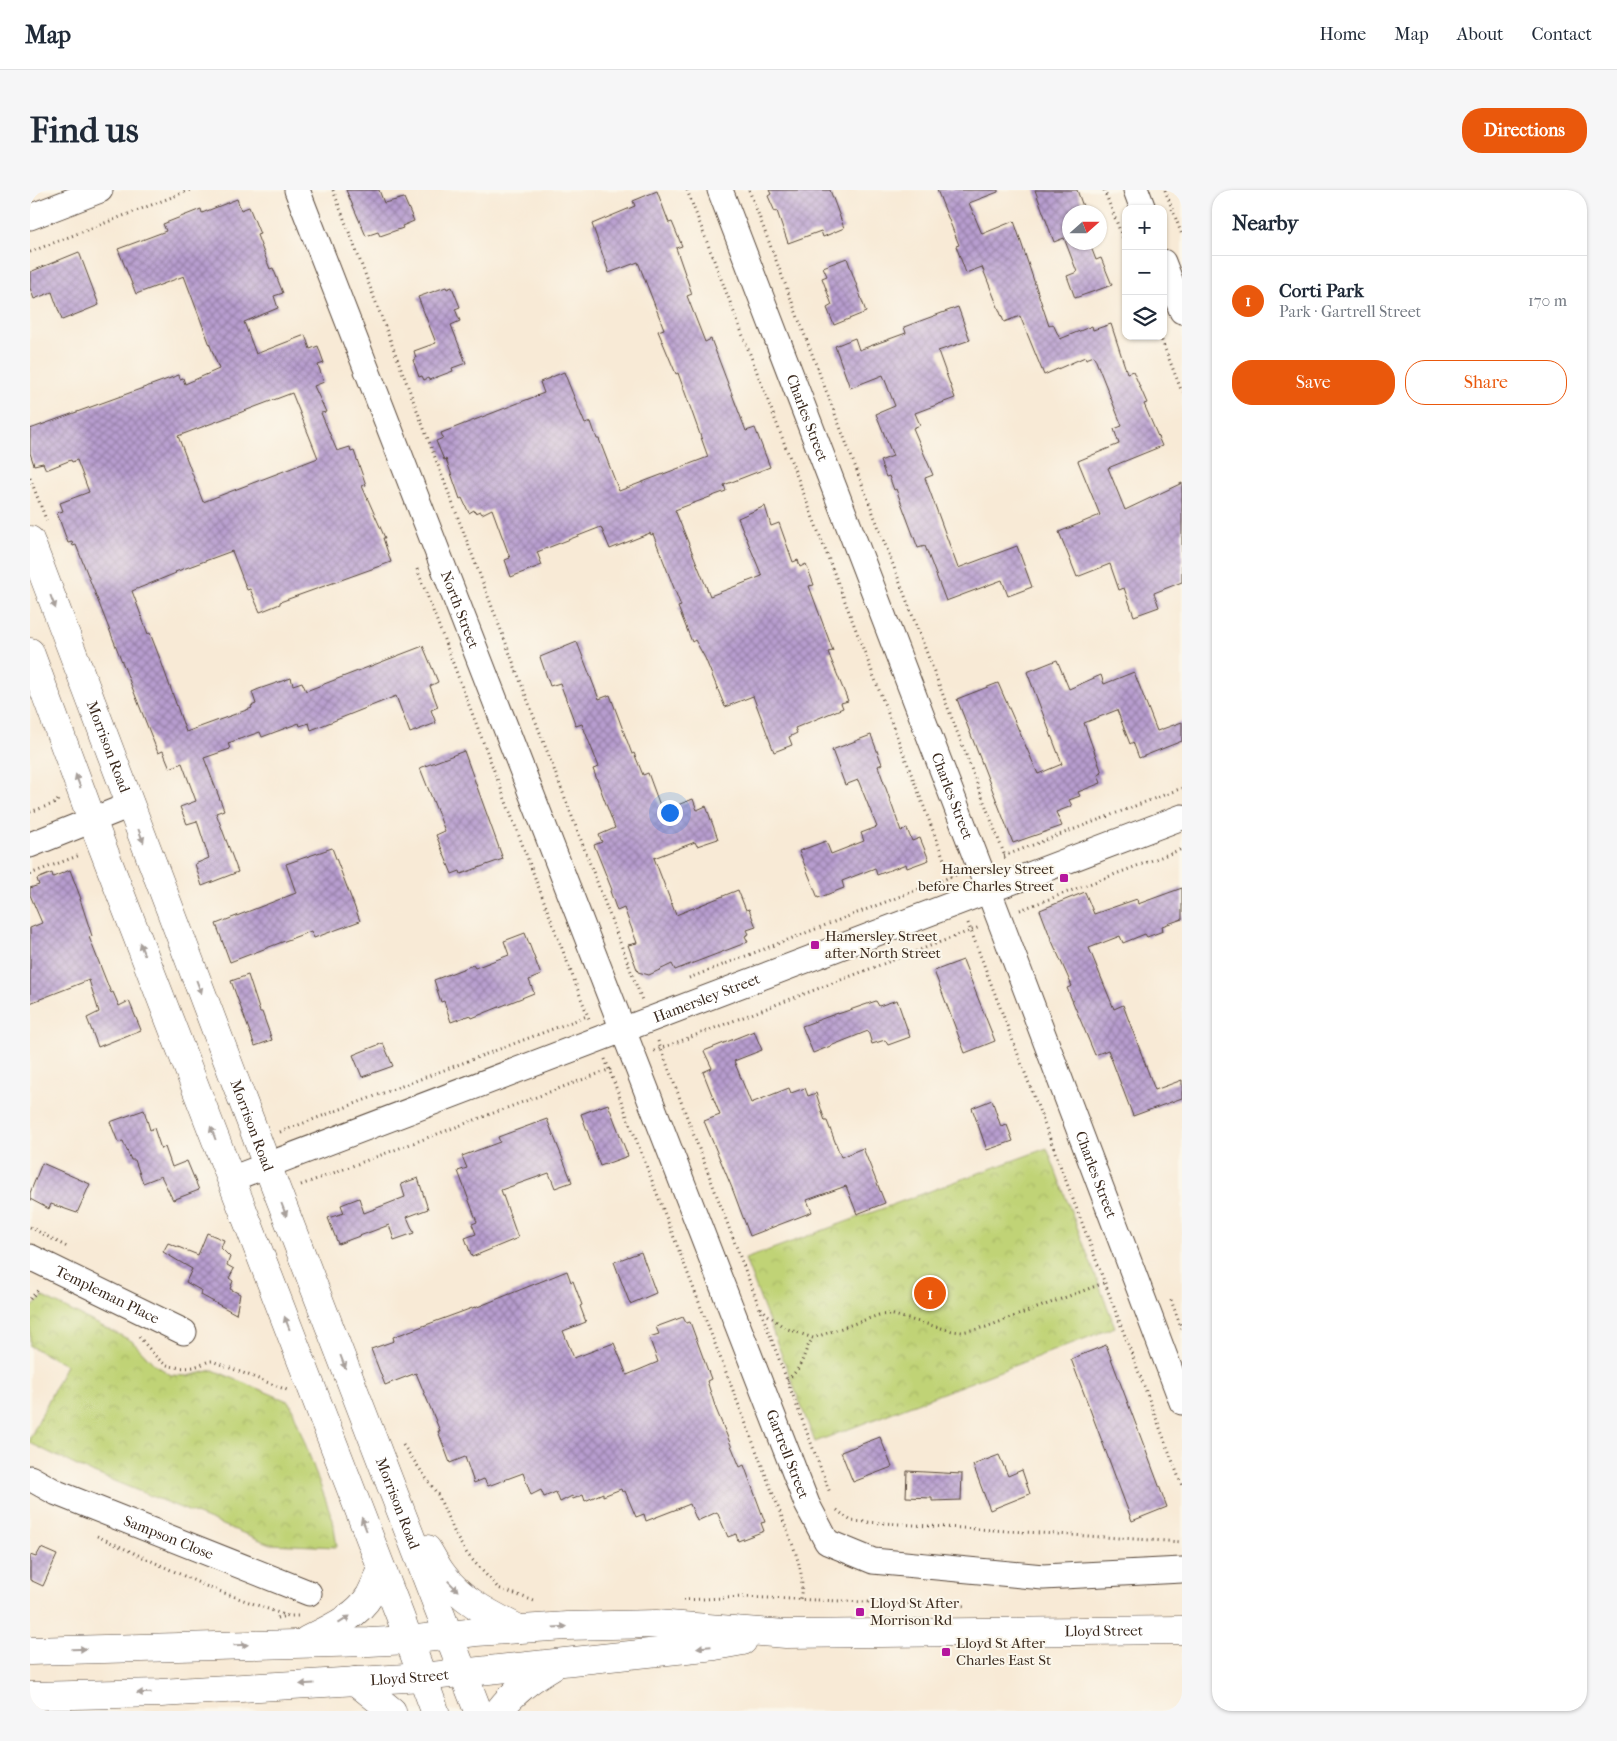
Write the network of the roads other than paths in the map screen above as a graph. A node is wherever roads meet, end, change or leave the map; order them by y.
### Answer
1 (100, 190) edge
2 (297, 190) edge
3 (720, 190) edge
4 (1136, 190) edge
5 (1142, 205) edge
6 (30, 217) edge
7 (1167, 272) edge
8 (1182, 311) edge
9 (30, 540) edge
10 (30, 652) edge
11 (130, 805) junction
12 (1182, 817) edge
13 (92, 820) junction
14 (30, 845) edge
15 (988, 890) junction
16 (623, 1028) junction
17 (267, 1164) junction
18 (231, 1179) junction
19 (30, 1257) edge
20 (184, 1332) dead end
21 (1182, 1402) edge
22 (30, 1478) edge
23 (404, 1518) junction
24 (382, 1570) junction
25 (1182, 1570) edge
26 (309, 1593) dead end
27 (520, 1629) junction
28 (1182, 1630) edge
29 (786, 1634) junction
30 (449, 1636) junction
31 (409, 1640) junction
32 (301, 1643) junction
33 (30, 1651) edge
34 (559, 1662) junction
35 (463, 1672) junction
36 (422, 1677) junction
37 (355, 1681) junction
38 (30, 1696) edge
39 (392, 1711) edge
40 (435, 1711) edge
41 (478, 1711) edge
42 (499, 1711) edge

1 - 6 street
2 - 16 street, North Street
3 - 15 street, Charles Street
4 - 5 street
7 - 8 street
9 -> 11 main road, Morrison Road
13 -> 10 main road
11 - 13 street
11 -> 17 main road, Morrison Road
12 - 15 street, Hamersley Street
13 - 14 street
18 -> 13 main road
15 - 16 street, Hamersley Street
15 - 21 street, Charles Street
16 - 17 street, Hamersley Street
16 - 25 street, Gartrell Street
17 - 18 street, Hamersley Street
17 -> 23 main road, Morrison Road
24 -> 18 main road
19 - 20 street, Templeman Place
22 - 26 street, Sampson Close
23 -> 27 main road
23 - 30 main road, Morrison Road
24 - 31 main road
32 -> 24 main road
27 -> 29 main road, Lloyd Street
27 - 30 main road, Lloyd Street
28 - 29 main road, Lloyd Street
29 -> 34 main road, Lloyd Street
30 - 31 main road, Lloyd Street
30 - 35 main road, Morrison Road
31 - 32 main road, Lloyd Street
31 - 36 main road
33 -> 32 main road, Lloyd Street
34 - 35 main road, Lloyd Street
34 - 42 main road
35 - 36 main road, Lloyd Street
35 - 41 main road, Morrison Road
36 - 37 main road, Lloyd Street
36 - 40 main road
37 -> 38 main road, Lloyd Street
37 - 39 main road

